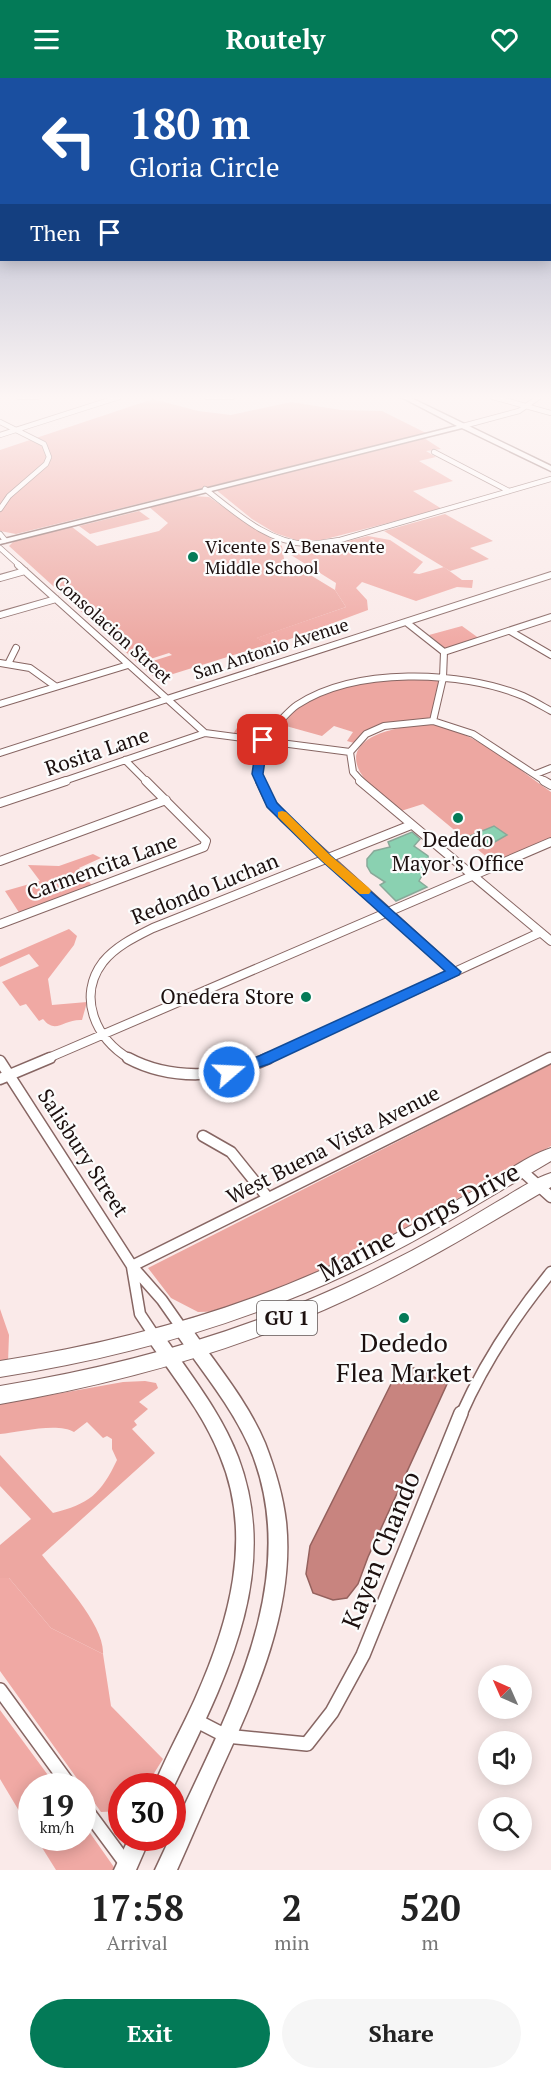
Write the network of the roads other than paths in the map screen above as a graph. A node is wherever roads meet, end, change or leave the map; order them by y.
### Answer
1 (27, 481) edge
2 (239, 481) edge
3 (489, 481) edge
4 (545, 481) edge
5 (205, 489) junction
6 (509, 491) junction
7 (0, 509) edge
8 (2, 539) edge
9 (0, 548) edge
10 (25, 571) junction
11 (551, 575) edge
12 (0, 578) edge
13 (56, 599) junction
14 (0, 615) edge
15 (551, 617) edge
16 (405, 622) junction
17 (510, 631) junction
18 (16, 648) dead end
19 (444, 652) junction
20 (551, 655) edge
21 (9, 662) junction
22 (0, 663) edge
23 (128, 665) junction
24 (443, 678) junction
25 (55, 686) junction
26 (167, 698) junction
27 (0, 704) edge
28 (551, 711) edge
29 (433, 721) junction
30 (205, 733) junction
31 (263, 740) junction
32 (350, 752) junction
33 (0, 753) edge
34 (125, 760) junction
35 (551, 768) edge
36 (536, 774) junction
37 (551, 785) edge
38 (166, 800) junction
39 (0, 803) edge
40 (411, 825) junction
41 (551, 842) edge
42 (327, 858) junction
43 (0, 861) edge
44 (472, 876) junction
45 (389, 912) junction
46 (0, 924) edge
47 (539, 933) junction
48 (551, 941) edge
49 (454, 972) junction
50 (101, 1034) junction
51 (551, 1057) edge
52 (0, 1061) edge
53 (5, 1077) edge
54 (203, 1136) dead end
55 (551, 1154) edge
56 (522, 1171) junction
57 (547, 1188) edge
58 (268, 1198) junction
59 (132, 1266) junction
60 (551, 1272) edge
61 (183, 1330) junction
62 (156, 1338) junction
63 (197, 1351) junction
64 (170, 1359) junction
65 (0, 1370) edge
66 (0, 1395) edge
67 (0, 1690) edge
68 (195, 1720) junction
69 (226, 1736) junction
70 (61, 1773) edge
71 (170, 1773) edge
72 (96, 1824) edge
73 (134, 1851) edge
74 (126, 1868) edge
75 (166, 1870) edge

1 - 7 street
2 - 5 main road
3 - 6 street
4 - 6 street
5 - 6 street
5 - 8 main road
9 - 10 street, Consolacion Street
10 - 12 street
10 - 13 street, Consolacion Street
11 - 16 street, San Antonio Avenue
13 - 14 street
13 - 23 street, Consolacion Street
15 - 17 street
16 - 19 street
16 - 26 street, San Antonio Avenue
17 - 19 street
17 - 20 street
18 - 21 street
19 - 24 street
21 - 22 street
21 - 25 street
23 - 25 street
23 - 26 street, Consolacion Street
24 - 28 street
24 - 29 street
24 - 31 street
25 - 27 street
26 - 30 street, Consolacion Street
26 - 33 street, San Antonio Avenue
29 - 32 street
29 - 36 street
30 - 31 street
30 - 34 street, Rosita Lane
31 - 32 street
31 - 42 street
32 - 40 street
34 - 38 street, Carmencita Lane
34 - 39 street, Rosita Lane
35 - 36 street
36 - 37 street
38 - 43 street
38 - 46 street, Carmencita Lane
40 - 42 street, Redondo Luchan
40 - 44 street
41 - 44 street
42 - 45 street
42 - 50 street, Redondo Luchan
44 - 45 street
44 - 47 street
45 - 49 street
45 - 50 street
47 - 48 street
47 - 49 street, Redondo Luchan
49 - 50 street, Redondo Luchan
50 - 53 street
51 - 58 street, West Buena Vista Avenue
52 - 53 street, Salisbury Street
53 - 59 street, Salisbury Street
54 - 58 street
55 - 56 main road, GU 1
56 - 57 street
56 - 61 main road, GU 1
57 - 63 main road, Marine Corps Drive / GU 1
58 - 59 street, West Buena Vista Avenue
59 - 61 street, Salisbury Street
59 - 62 street, Salisbury Street
60 - 69 street, Kayen Chando
61 - 62 main road, GU 1
61 - 63 main road
62 - 64 main road
62 - 65 main road, GU 1
63 - 64 main road, Marine Corps Drive / GU 1
63 - 69 main road
64 - 66 main road, Marine Corps Drive / GU 1
64 - 68 main road
67 - 70 street
68 - 69 street, Kayen Chando
68 - 71 main road
69 - 75 main road
72 - 74 street
73 - 74 main road

